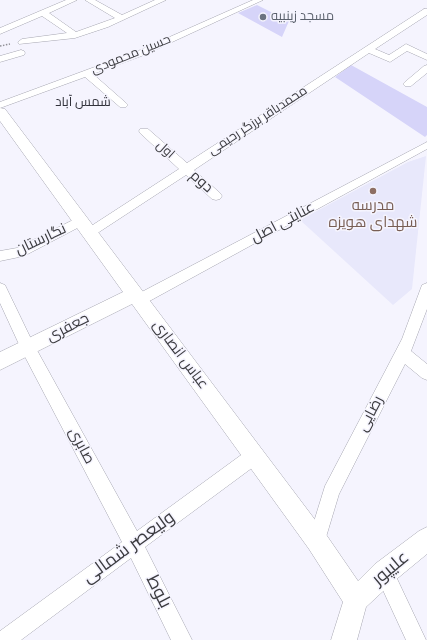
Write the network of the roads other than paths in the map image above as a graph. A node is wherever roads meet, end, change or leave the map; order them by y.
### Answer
1 (73, 0) edge
2 (90, 0) edge
3 (159, 0) edge
4 (259, 0) edge
5 (427, 11) edge
6 (42, 12) junction
7 (122, 18) junction
8 (0, 31) edge
9 (75, 34) junction
10 (22, 42) dead end
11 (368, 49) junction
12 (21, 53) dead end
13 (427, 57) edge
14 (0, 59) edge
15 (427, 68) edge
16 (86, 73) junction
17 (408, 84) dead end
18 (0, 105) edge
19 (122, 105) dead end
20 (0, 112) edge
21 (144, 131) dead end
22 (427, 145) edge
23 (186, 169) junction
24 (216, 196) dead end
25 (85, 227) junction
26 (0, 256) edge
27 (0, 289) edge
28 (427, 289) edge
29 (137, 298) junction
30 (28, 348) junction
31 (403, 353) junction
32 (0, 361) edge
33 (427, 373) edge
34 (254, 456) junction
35 (317, 541) junction
36 (134, 545) junction
37 (424, 547) edge
38 (384, 573) junction
39 (356, 600) junction
40 (0, 635) edge
41 (3, 640) edge
42 (182, 640) edge
43 (344, 640) edge
44 (416, 640) edge

1 - 6 street
2 - 7 street
3 - 7 street
4 - 16 street, حسین محمودی
5 - 11 street, محمدباقر برزگر رحیمی
6 - 8 street
6 - 9 street
7 - 9 street
9 - 10 street
11 - 13 street
11 - 23 street, محمدباقر برزگر رحیمی
12 - 14 street
15 - 17 street
16 - 18 street, حسین محمودی
16 - 19 street
20 - 25 street, عباس انصاری
21 - 23 street, اول
22 - 29 street, عنایتی اصل
23 - 24 street, دوم
23 - 25 street, محمدباقر برزگر رحیمی
25 - 26 street, نگارستان
25 - 29 street, عباس انصاری
27 - 30 street, صابری
28 - 31 street, رضایی
29 - 30 street, جعفری
29 - 34 street, عباس انصاری
30 - 32 street, جعفری
30 - 36 street, صابری
31 - 33 street
31 - 35 street, رضایی
34 - 35 street, عباس انصاری
34 - 36 street, ولیعصر شمالی
35 - 39 street, عباس انصاری
36 - 41 street, ولیعصر شمالی
36 - 42 street, بلوط
37 - 38 street, علیپور
38 - 39 street, علیپور
38 - 44 street
39 - 43 street
40 - 41 street

